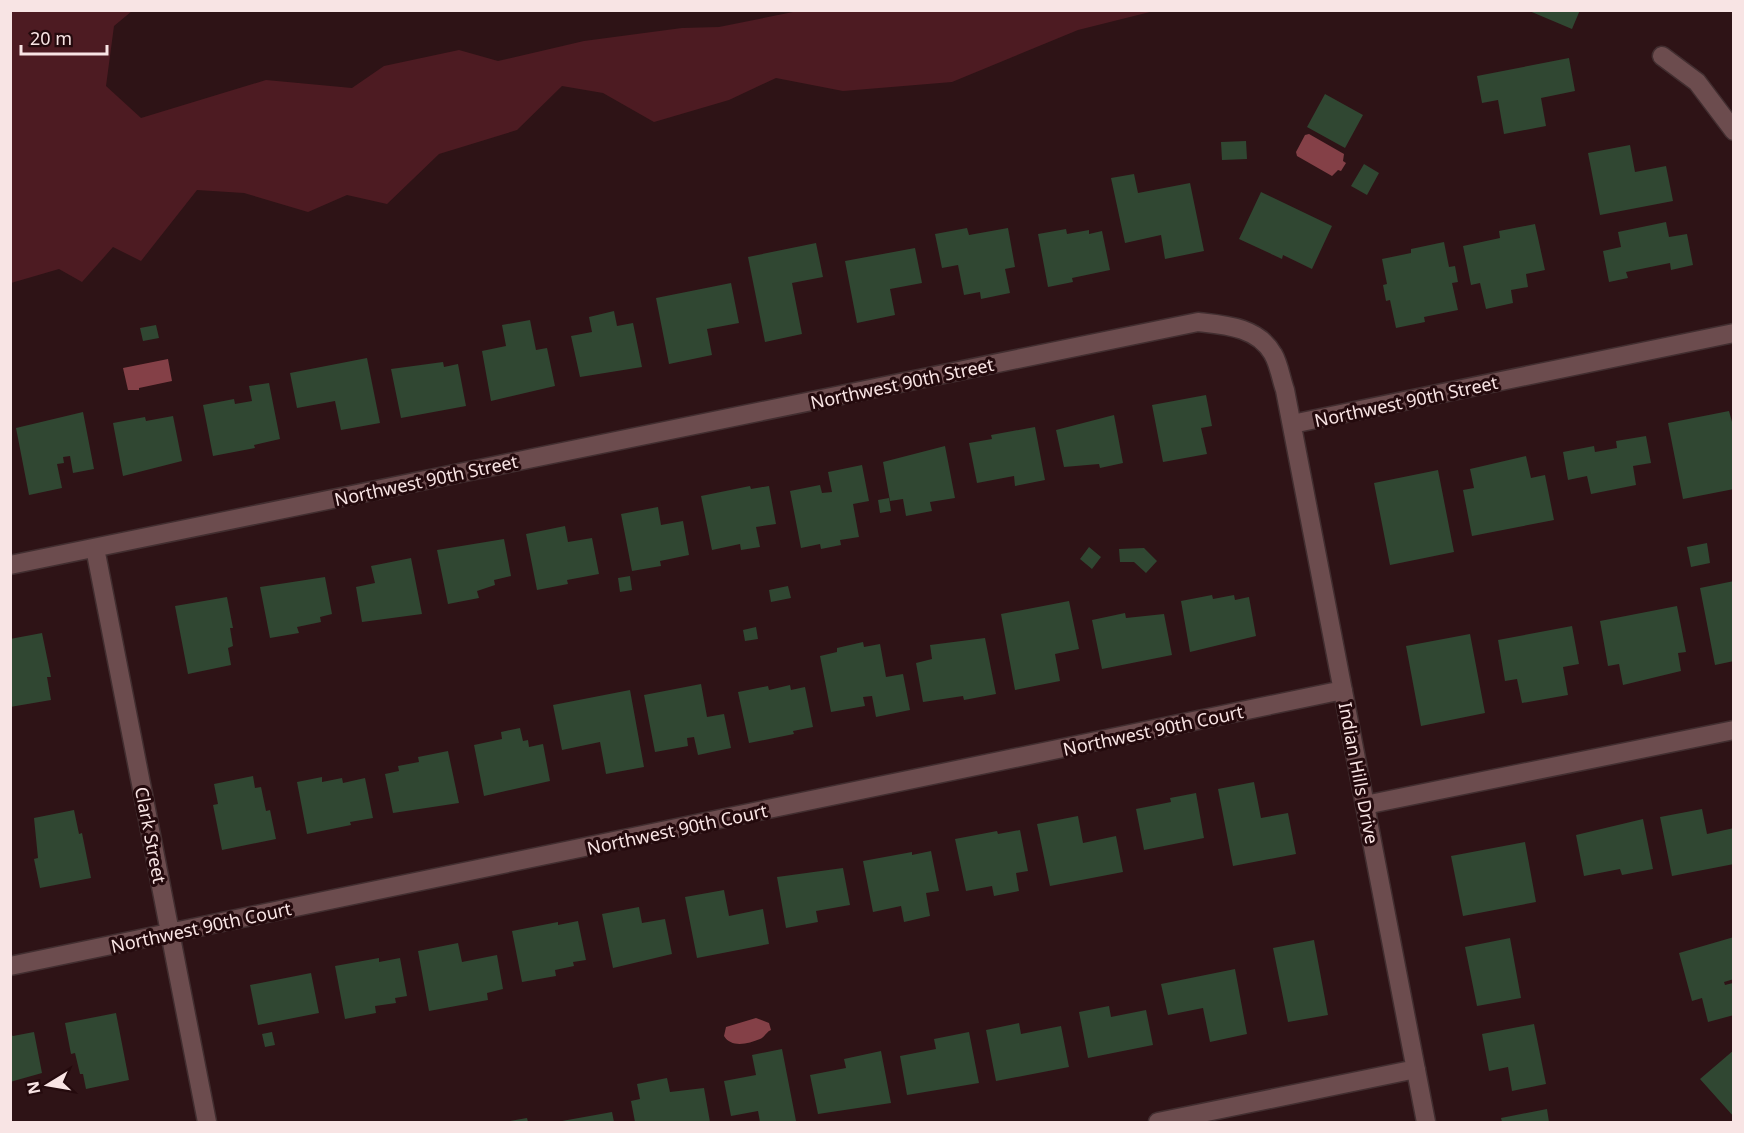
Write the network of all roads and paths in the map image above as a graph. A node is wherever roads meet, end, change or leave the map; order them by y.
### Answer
1 (1662, 56) dead end
2 (1734, 131) edge
3 (1734, 333) edge
4 (1292, 424) junction
5 (95, 548) junction
6 (10, 566) edge
7 (1343, 690) junction
8 (1734, 730) edge
9 (1365, 805) junction
10 (170, 933) junction
11 (10, 966) edge
12 (1416, 1069) junction
13 (207, 1122) edge
14 (1158, 1122) edge
15 (1426, 1122) edge

1 - 2 street
3 - 4 street, Northwest 90th Street
4 - 5 street, Northwest 90th Street
4 - 7 street, Indian Hills Drive
5 - 6 street, Northwest 90th Street
5 - 10 street, Clark Street
7 - 9 street, Indian Hills Drive
7 - 10 street, Northwest 90th Court
8 - 9 street
9 - 12 street, Indian Hills Drive
10 - 11 street, Northwest 90th Court
10 - 13 street, Clark Street
12 - 14 street
12 - 15 street, Indian Hills Drive

